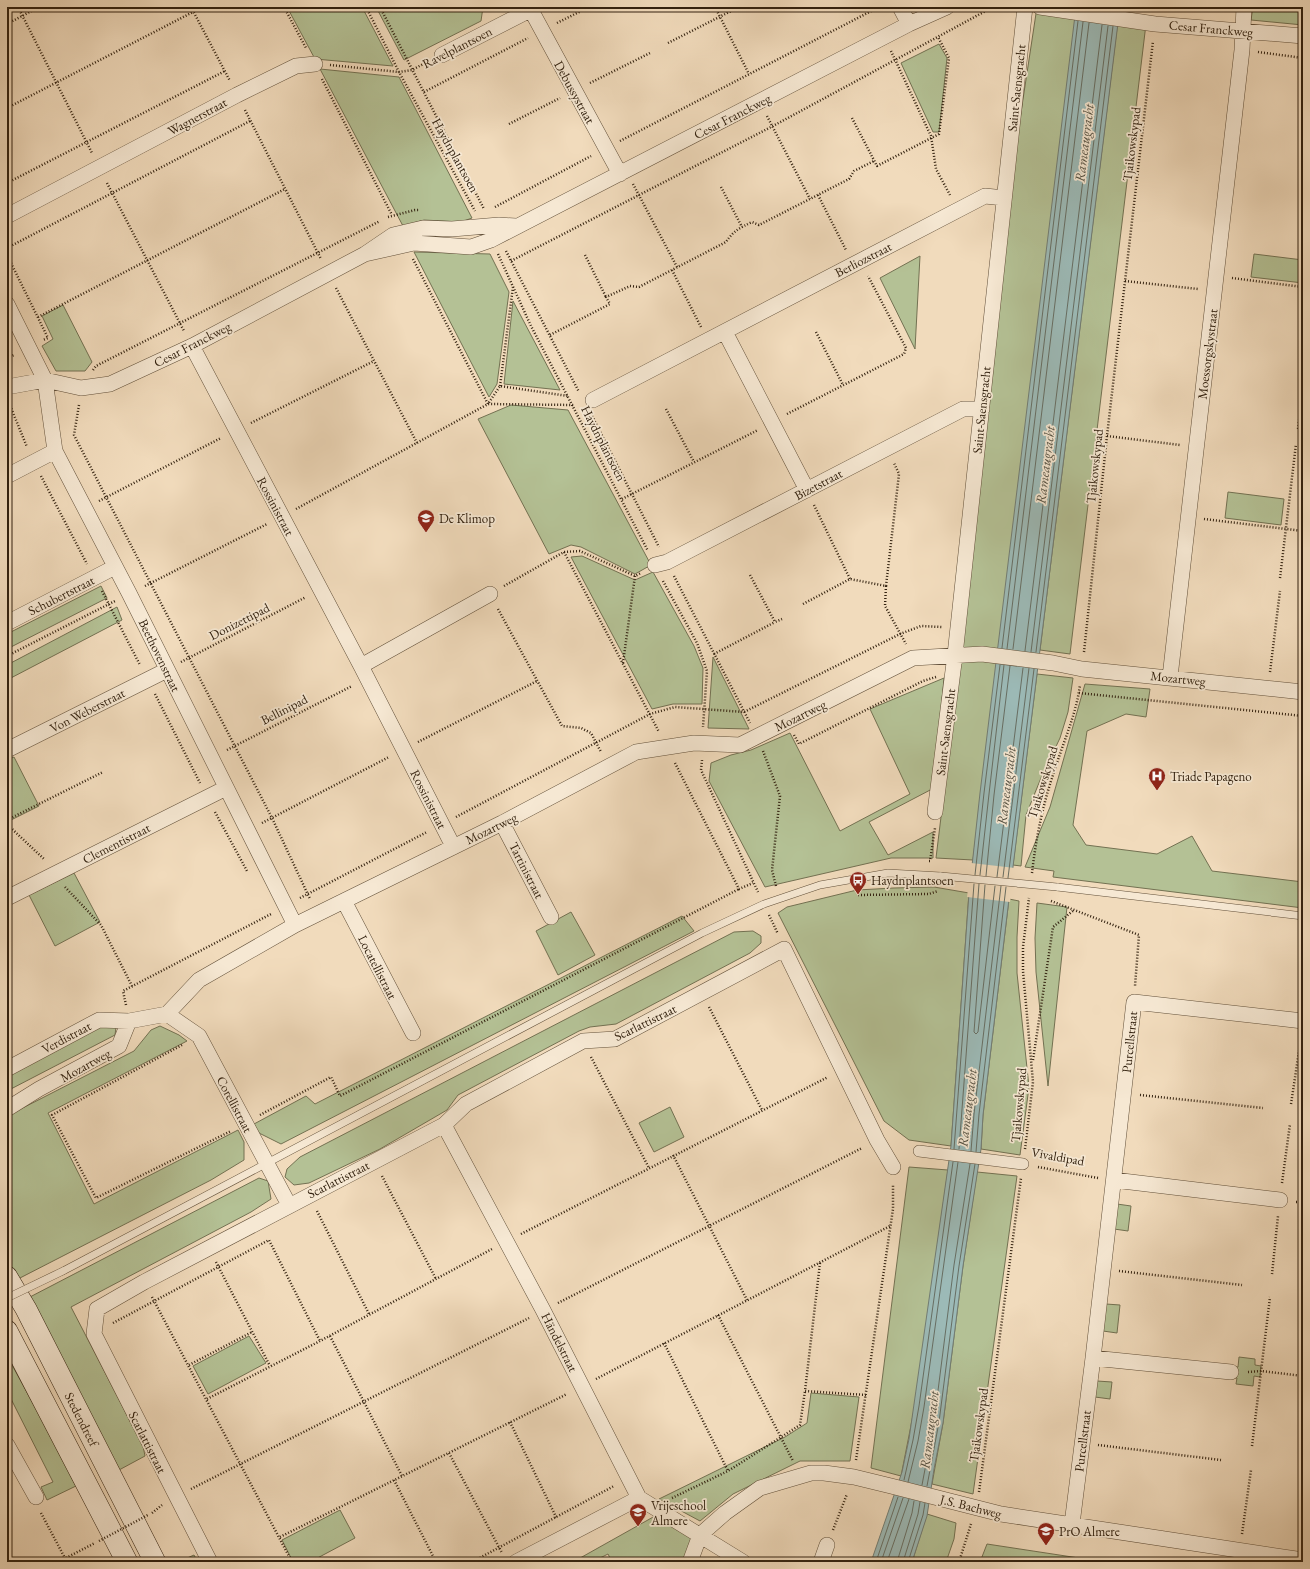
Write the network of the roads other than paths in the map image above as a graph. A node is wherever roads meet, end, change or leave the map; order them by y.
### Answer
1 (900, 7) edge
2 (947, 7) edge
3 (1025, 7) edge
4 (1244, 7) edge
5 (533, 8) edge
6 (1045, 8) edge
7 (909, 24) junction
8 (1244, 31) junction
9 (1303, 36) edge
10 (442, 55) road end
11 (315, 64) road end
12 (623, 172) junction
13 (1004, 198) junction
14 (7, 216) edge
15 (7, 304) edge
16 (725, 332) junction
17 (192, 346) junction
18 (45, 380) junction
19 (7, 387) edge
20 (588, 402) road end
21 (982, 409) junction
22 (54, 451) junction
23 (7, 476) edge
24 (807, 490) junction
25 (661, 564) road end
26 (115, 567) junction
27 (490, 594) road end
28 (7, 623) edge
29 (955, 655) junction
30 (167, 670) junction
31 (364, 672) junction
32 (1170, 677) junction
33 (1303, 692) edge
34 (7, 750) edge
35 (226, 788) junction
36 (935, 812) dead end
37 (502, 823) junction
38 (453, 846) junction
39 (7, 898) edge
40 (344, 901) junction
41 (1303, 916) edge
42 (551, 917) dead end
43 (294, 925) junction
44 (167, 1014) junction
45 (129, 1021) junction
46 (1302, 1026) edge
47 (413, 1033) dead end
48 (7, 1069) edge
49 (39, 1089) junction
50 (7, 1100) edge
51 (7, 1109) edge
52 (444, 1125) junction
53 (919, 1151) dead end
54 (267, 1164) junction
55 (1023, 1164) road end
56 (893, 1167) road end
57 (1114, 1180) junction
58 (1280, 1200) dead end
59 (289, 1205) junction
60 (7, 1277) edge
61 (7, 1298) edge
62 (7, 1332) edge
63 (1093, 1358) junction
64 (1231, 1372) road end
65 (7, 1445) edge
66 (36, 1497) road end
67 (639, 1498) junction
68 (1072, 1524) junction
69 (700, 1535) junction
70 (827, 1545) road end
71 (510, 1560) edge
72 (1294, 1560) edge
73 (127, 1562) edge
74 (155, 1562) edge
75 (210, 1562) edge
76 (690, 1562) edge
77 (742, 1562) edge
78 (821, 1562) edge

1 - 7 street
2 - 7 street, Cesar Franckweg
3 - 13 street, Saint-Saensgracht
4 - 8 street, Moessorgskystraat
5 - 10 street, Ravelplantsoen
5 - 12 street, Debussystraat
6 - 8 street, Cesar Franckweg
7 - 12 street, Cesar Franckweg
8 - 9 street, Cesar Franckweg
8 - 32 street, Moessorgskystraat
11 - 14 street, Wagnerstraat
12 - 17 street, Cesar Franckweg
13 - 16 street, Berliozstraat
13 - 21 street, Saint-Saensgracht
15 - 18 street, Beethovenstraat
16 - 20 street, Berliozstraat
16 - 24 street
17 - 18 street, Cesar Franckweg
17 - 31 street, Rossinistraat
18 - 19 street, Cesar Franckweg
18 - 22 street, Beethovenstraat
21 - 24 street, Bizetstraat
21 - 29 street, Saint-Saensgracht
22 - 23 street
22 - 26 street, Beethovenstraat
24 - 25 street, Bizetstraat
26 - 28 street, Schubertstraat
26 - 30 street, Beethovenstraat
27 - 31 street
29 - 32 street, Mozartweg
29 - 36 street, Saint-Saensgracht
29 - 37 street, Mozartweg
30 - 34 street, Von Weberstraat
30 - 35 street, Beethovenstraat
31 - 38 street, Rossinistraat
32 - 33 street, Mozartweg
35 - 39 street, Clementistraat
35 - 43 street, Beethovenstraat
37 - 38 street, Mozartweg
37 - 42 street, Tartinistraat
38 - 40 street, Mozartweg
40 - 43 street, Mozartweg
40 - 47 street, Locatellistraat
41 - 54 lane, bridge
43 - 44 street, Mozartweg
44 - 45 street
44 - 54 street, Corellistraat
45 - 48 street, Verdistraat
45 - 49 street, Mozartweg
46 - 57 street, Purcellstraat
49 - 50 street, Mozartweg
49 - 51 street, Mozartweg
52 - 56 street, Scarlattistraat
52 - 59 street, Scarlattistraat
52 - 67 street, Händelstraat
53 - 55 street, Vivaldipad
54 - 59 street, Corellistraat
54 - 61 lane, bridge
57 - 58 street
57 - 63 street, Purcellstraat
59 - 75 street, Scarlattistraat
60 - 74 main road, Stedendreef
62 - 73 main road, Stedendreef
63 - 64 street
63 - 68 street, Purcellstraat
65 - 66 street
67 - 69 street
67 - 71 street
68 - 69 street, J.S. Bachweg
68 - 72 street, J.S. Bachweg
69 - 76 street, J.S. Bachweg
69 - 77 street
70 - 78 street

